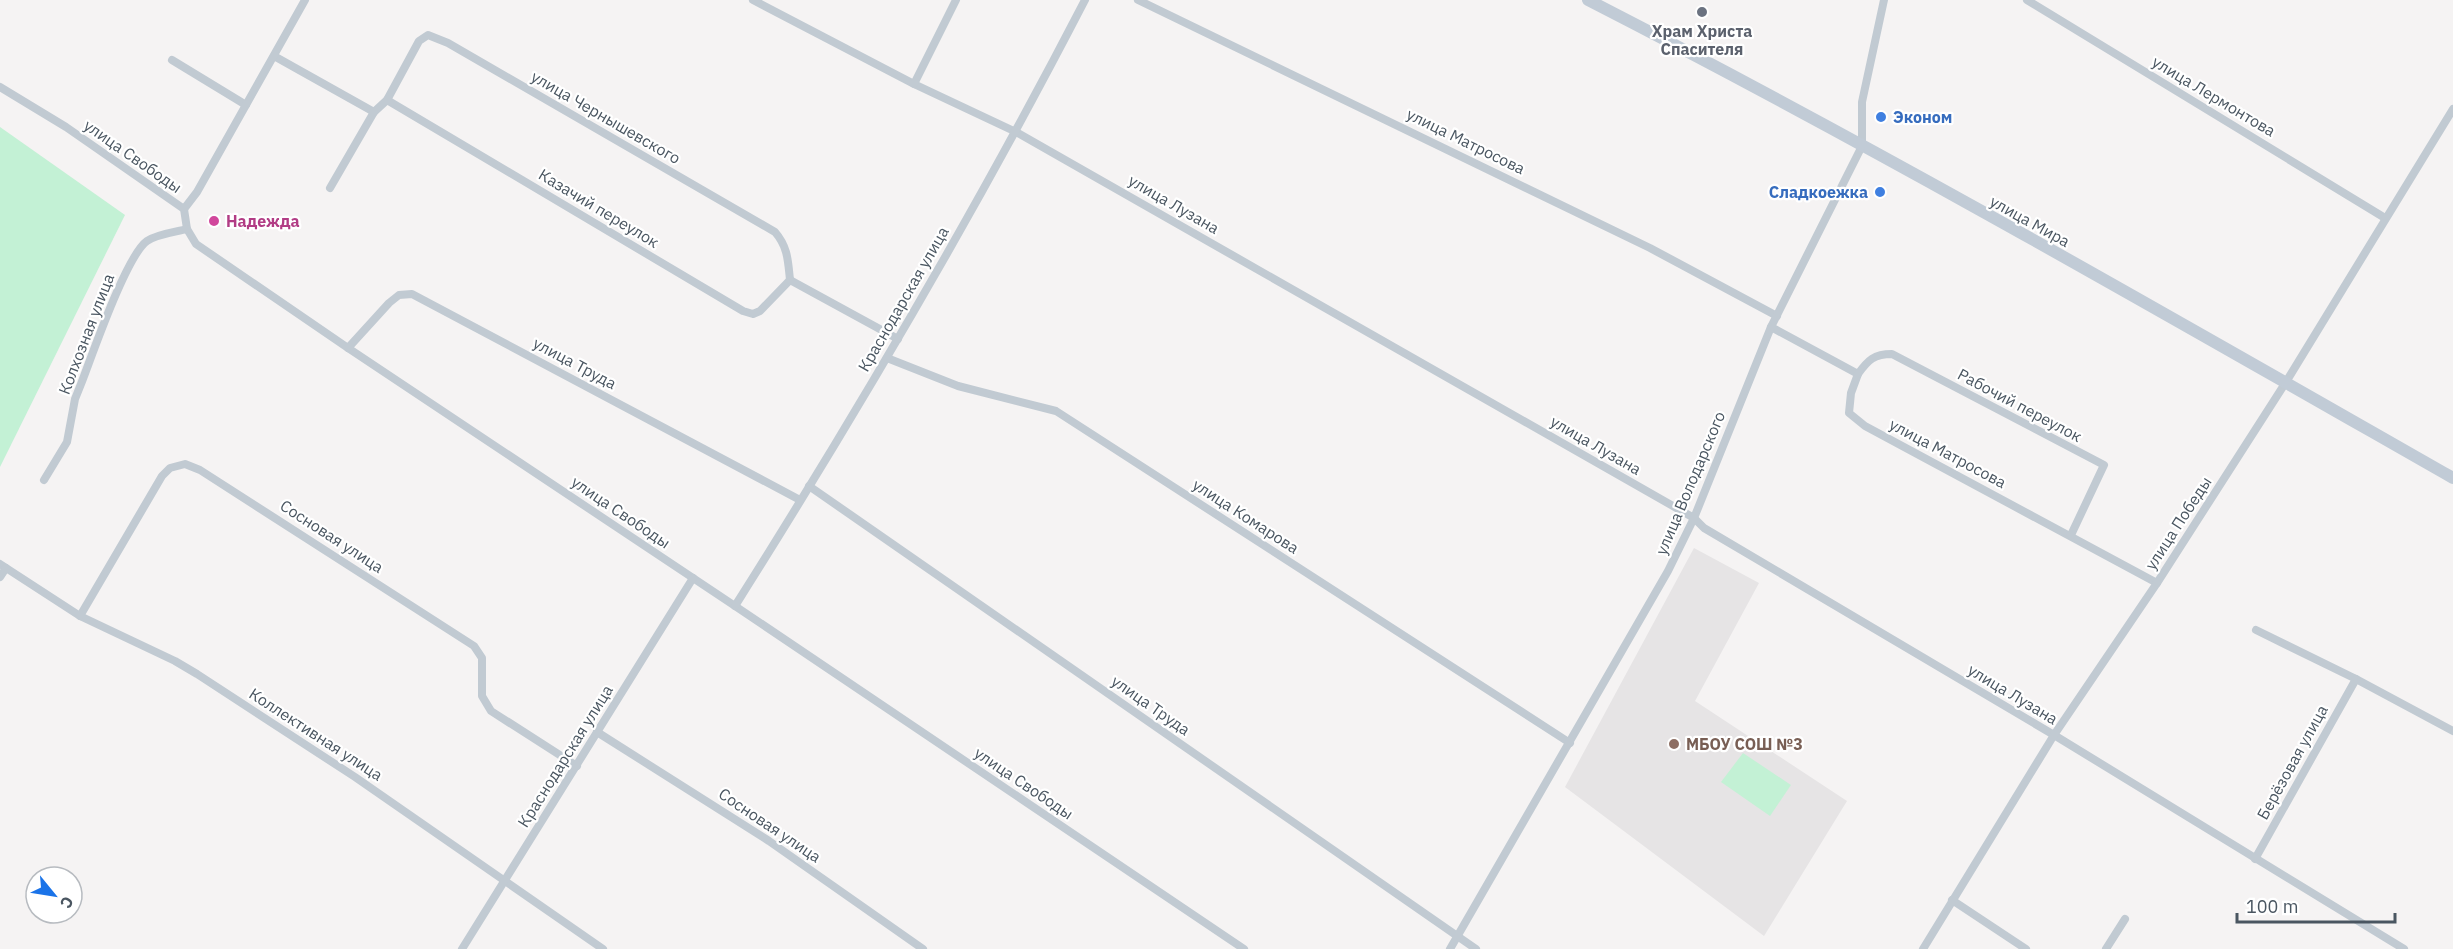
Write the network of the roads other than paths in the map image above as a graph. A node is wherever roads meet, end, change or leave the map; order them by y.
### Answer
1 (305, 0) edge
2 (753, 0) edge
3 (956, 0) edge
4 (1085, 0) edge
5 (1138, 0) edge
6 (1588, 0) edge
7 (1883, 0) edge
8 (2027, 0) edge
9 (274, 56) junction
10 (172, 60) dead end
11 (915, 84) junction
12 (0, 87) edge
13 (387, 100) junction
14 (246, 105) junction
15 (2453, 109) edge
16 (374, 112) junction
17 (1016, 132) junction
18 (1862, 146) junction
19 (330, 188) dead end
20 (184, 209) junction
21 (2385, 218) junction
22 (187, 229) junction
23 (790, 280) junction
24 (1777, 316) junction
25 (1771, 327) junction
26 (898, 339) junction
27 (348, 348) junction
28 (887, 358) junction
29 (1858, 374) junction
30 (2286, 382) junction
31 (2453, 478) edge
32 (44, 480) dead end
33 (809, 486) junction
34 (800, 500) junction
35 (1694, 518) junction
36 (2071, 535) junction
37 (3, 566) edge
38 (0, 577) edge
39 (693, 578) junction
40 (2157, 583) junction
41 (735, 606) junction
42 (80, 616) junction
43 (2256, 630) dead end
44 (2356, 679) junction
45 (2453, 731) edge
46 (597, 732) junction
47 (2054, 735) junction
48 (1570, 743) junction
49 (578, 766) junction
50 (2255, 859) junction
51 (505, 881) junction
52 (1952, 900) junction
53 (2125, 919) dead end
54 (1458, 937) junction
55 (462, 949) edge
56 (603, 949) edge
57 (923, 949) edge
58 (1244, 949) edge
59 (1450, 949) edge
60 (1476, 949) edge
61 (1923, 949) edge
62 (2026, 949) edge
63 (2106, 949) edge
64 (2404, 949) edge

1 - 9 street
2 - 11 street, улица Лузана
3 - 11 street
4 - 17 street, Краснодарская улица
5 - 24 street, улица Матросова
6 - 18 main road, улица Мира
7 - 18 street, улица Володарского
8 - 21 street, улица Лермонтова
9 - 14 street
9 - 16 street
10 - 14 street
11 - 17 street, улица Лузана
12 - 20 street, улица Свободы
13 - 16 street, улица Чернышевского
13 - 23 street, Казачий переулок
13 - 23 street, улица Чернышевского
14 - 20 street
15 - 21 street, улица Победы
16 - 19 street, улица Чернышевского
17 - 26 street, Краснодарская улица
17 - 35 street, улица Лузана
18 - 24 street, улица Володарского
18 - 30 main road, улица Мира
20 - 22 street, улица Свободы
21 - 30 street, улица Победы
22 - 27 street, улица Свободы
22 - 32 street, Колхозная улица
23 - 26 street
24 - 25 street, улица Володарского
25 - 29 street
25 - 35 street, улица Володарского
26 - 28 street, Краснодарская улица
27 - 34 street, улица Труда
27 - 39 street, улица Свободы
28 - 33 street, Краснодарская улица
28 - 48 street, улица Комарова
29 - 36 street, улица Матросова
29 - 36 street, Рабочий переулок
30 - 31 main road, улица Мира
30 - 40 street, улица Победы
33 - 34 street, Краснодарская улица
33 - 54 street, улица Труда
34 - 41 street, Краснодарская улица
35 - 47 street, улица Лузана
35 - 48 street, улица Володарского
36 - 40 street, улица Матросова
37 - 38 street
37 - 42 street, Коллективная улица
39 - 41 street, улица Свободы
39 - 46 street, Краснодарская улица
40 - 47 street, улица Победы
41 - 58 street, улица Свободы
42 - 49 street, Сосновая улица
42 - 51 street, Коллективная улица
43 - 44 street
44 - 45 street
44 - 50 street, Берёзовая улица
46 - 49 street, Краснодарская улица
46 - 57 street, Сосновая улица
47 - 50 street, улица Лузана
47 - 52 street, улица Победы
48 - 54 street, улица Володарского
49 - 51 street, Краснодарская улица
50 - 64 street, улица Лузана
51 - 55 street, Краснодарская улица
51 - 56 street, Коллективная улица
52 - 61 street, улица Победы
52 - 62 street
53 - 63 street
54 - 59 street, улица Володарского
54 - 60 street, улица Труда

